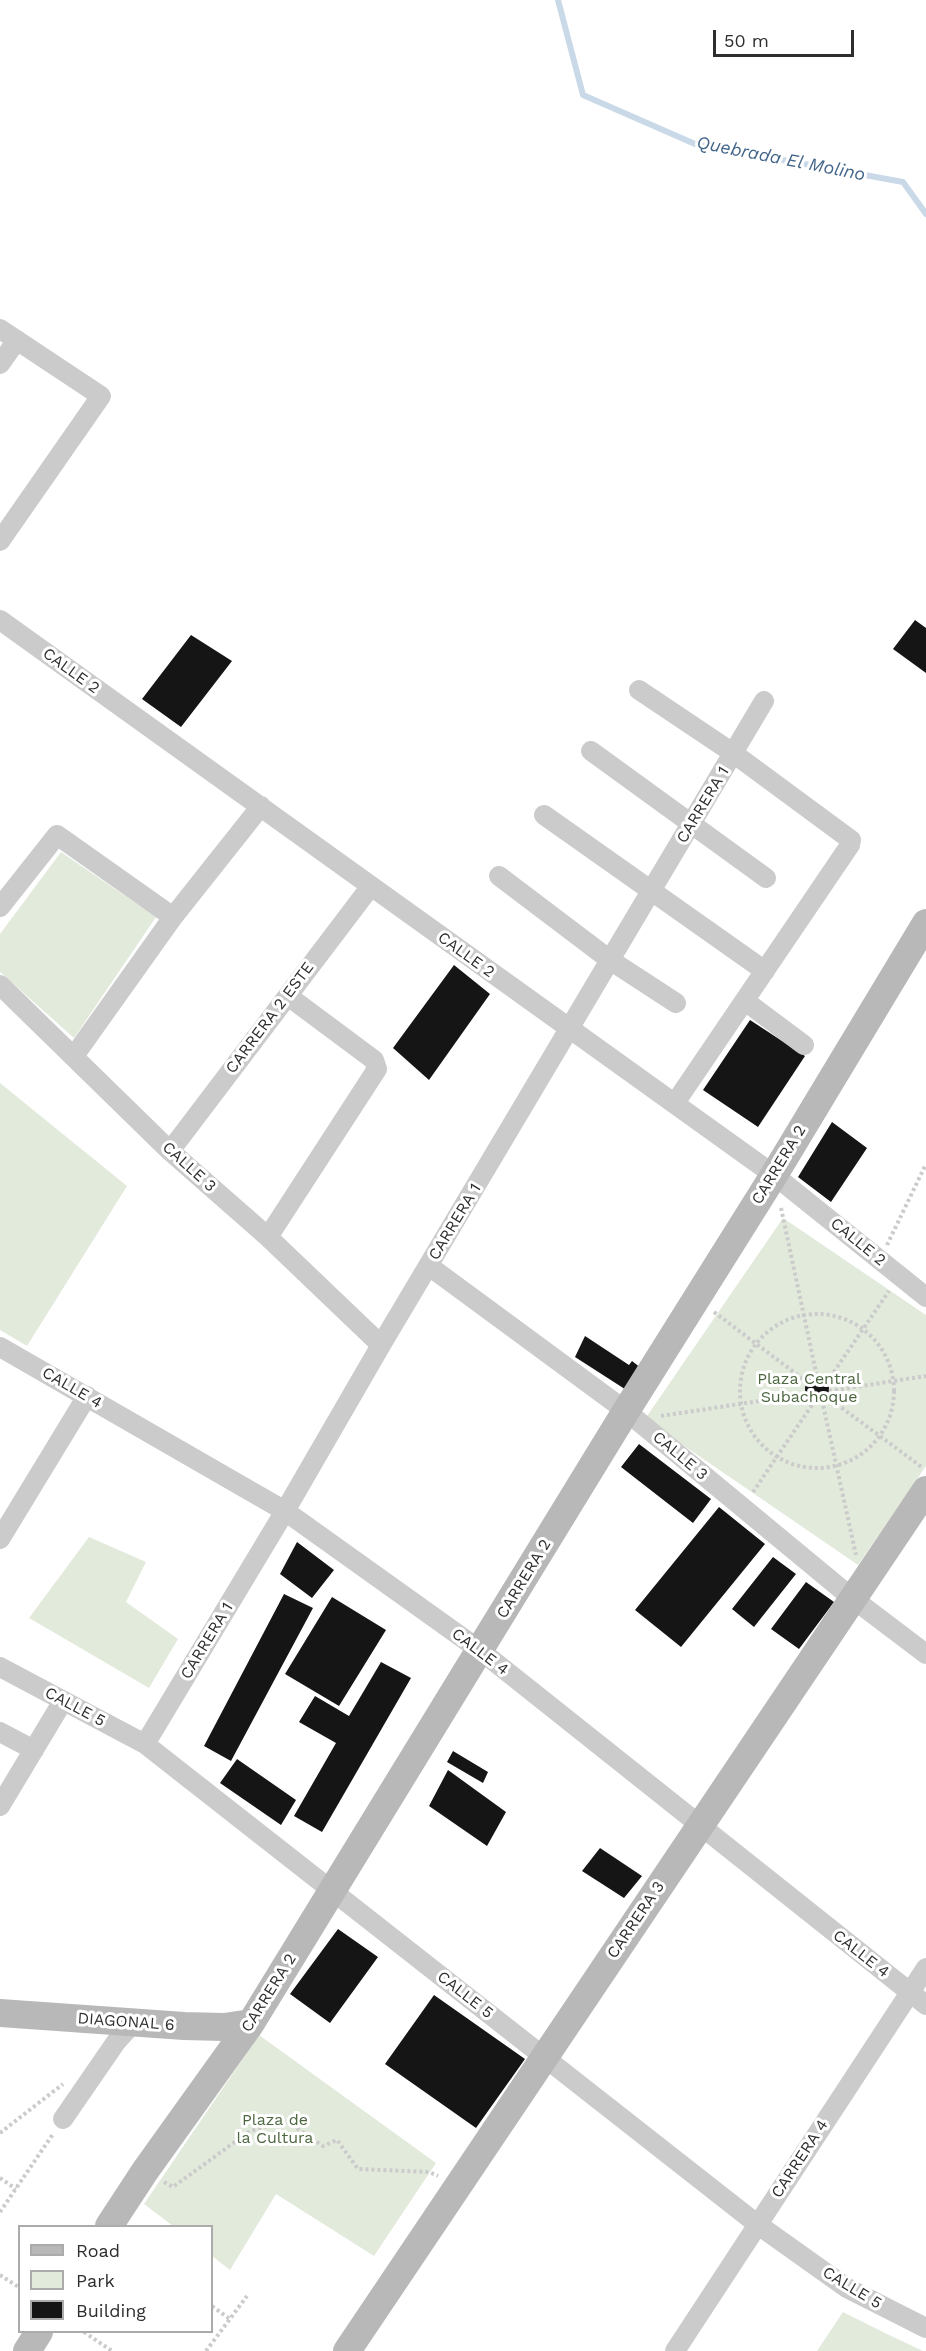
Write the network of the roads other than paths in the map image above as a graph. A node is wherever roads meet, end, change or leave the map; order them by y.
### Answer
1 (0, 328) edge
2 (17, 340) junction
3 (0, 364) edge
4 (0, 542) edge
5 (0, 620) edge
6 (639, 690) dead end
7 (764, 701) dead end
8 (591, 751) dead end
9 (733, 753) junction
10 (261, 806) junction
11 (544, 815) dead end
12 (692, 823) junction
13 (499, 876) dead end
14 (766, 878) dead end
15 (371, 886) junction
16 (651, 892) junction
17 (0, 907) edge
18 (173, 917) junction
19 (926, 923) edge
20 (610, 960) junction
21 (765, 971) junction
22 (0, 985) edge
23 (288, 996) junction
24 (745, 1001) junction
25 (676, 1004) dead end
26 (569, 1030) junction
27 (804, 1045) dead end
28 (74, 1056) junction
29 (675, 1103) junction
30 (170, 1151) junction
31 (774, 1175) junction
32 (268, 1237) junction
33 (429, 1266) junction
34 (926, 1297) edge
35 (381, 1345) junction
36 (0, 1347) edge
37 (87, 1396) junction
38 (631, 1415) junction
39 (926, 1490) edge
40 (285, 1511) junction
41 (0, 1539) edge
42 (857, 1592) junction
43 (481, 1651) junction
44 (926, 1654) edge
45 (0, 1668) edge
46 (63, 1701) junction
47 (0, 1732) edge
48 (145, 1744) junction
49 (34, 1750) junction
50 (0, 1806) edge
51 (700, 1826) junction
52 (332, 1891) junction
53 (926, 1968) edge
54 (909, 1992) junction
55 (926, 2006) edge
56 (0, 2013) edge
57 (134, 2022) junction
58 (251, 2023) junction
59 (544, 2057) junction
60 (63, 2119) road end
61 (757, 2224) junction
62 (110, 2225) edge
63 (926, 2328) edge
64 (38, 2333) edge
65 (27, 2351) edge
66 (347, 2351) edge
67 (675, 2351) edge

1 - 2 street
2 - 3 street
2 - 4 street
5 - 10 street, CALLE 2
6 - 9 street
7 - 9 street, CARRERA 1
8 - 12 street
9 - 12 street, CARRERA 1
9 - 21 street
10 - 15 street, CALLE 2
10 - 18 street
11 - 16 street
12 - 14 street
12 - 16 street, CARRERA 1
13 - 20 street
15 - 23 street, CARRERA 2 ESTE
15 - 26 street, CALLE 2
16 - 20 street, CARRERA 1
16 - 21 street
17 - 18 street
18 - 28 street
19 - 31 street, CARRERA 2
20 - 25 street
20 - 26 street, CARRERA 1
21 - 24 street
22 - 28 street, CALLE 3
23 - 30 street, CARRERA 2 ESTE
23 - 32 street
24 - 27 street
24 - 29 street
26 - 29 street, CALLE 2
26 - 33 street, CARRERA 1
28 - 30 street, CALLE 3
29 - 31 street, CALLE 2
30 - 32 street, CALLE 3
31 - 34 street, CALLE 2
31 - 38 street, CARRERA 2
32 - 35 street, CALLE 3
33 - 35 street, CARRERA 1
33 - 38 street, CALLE 3
35 - 40 street, CARRERA 1
36 - 37 street, CALLE 4
37 - 40 street, CALLE 4
37 - 41 street
38 - 42 street, CALLE 3
38 - 43 street, CARRERA 2
39 - 42 street, CARRERA 3
40 - 43 street, CALLE 4
40 - 48 street, CARRERA 1
42 - 44 street, CALLE 3
42 - 51 street, CARRERA 3
43 - 51 street, CALLE 4
43 - 52 street, CARRERA 2
45 - 46 street, CALLE 5
46 - 48 street, CALLE 5
46 - 49 street
47 - 49 street
48 - 52 street, CALLE 5
49 - 50 street
51 - 54 street, CALLE 4
51 - 59 street, CARRERA 3
52 - 58 street, CARRERA 2
52 - 59 street, CALLE 5
53 - 54 street, CARRERA 4
54 - 55 street, CALLE 4
54 - 61 street, CARRERA 4
56 - 57 street, DIAGONAL 6
57 - 58 street, DIAGONAL 6
57 - 60 street
58 - 62 street, CARRERA 2
59 - 61 street, CALLE 5
59 - 66 street, CARRERA 3
61 - 63 street, CALLE 5
61 - 67 street, CARRERA 4
64 - 65 street

